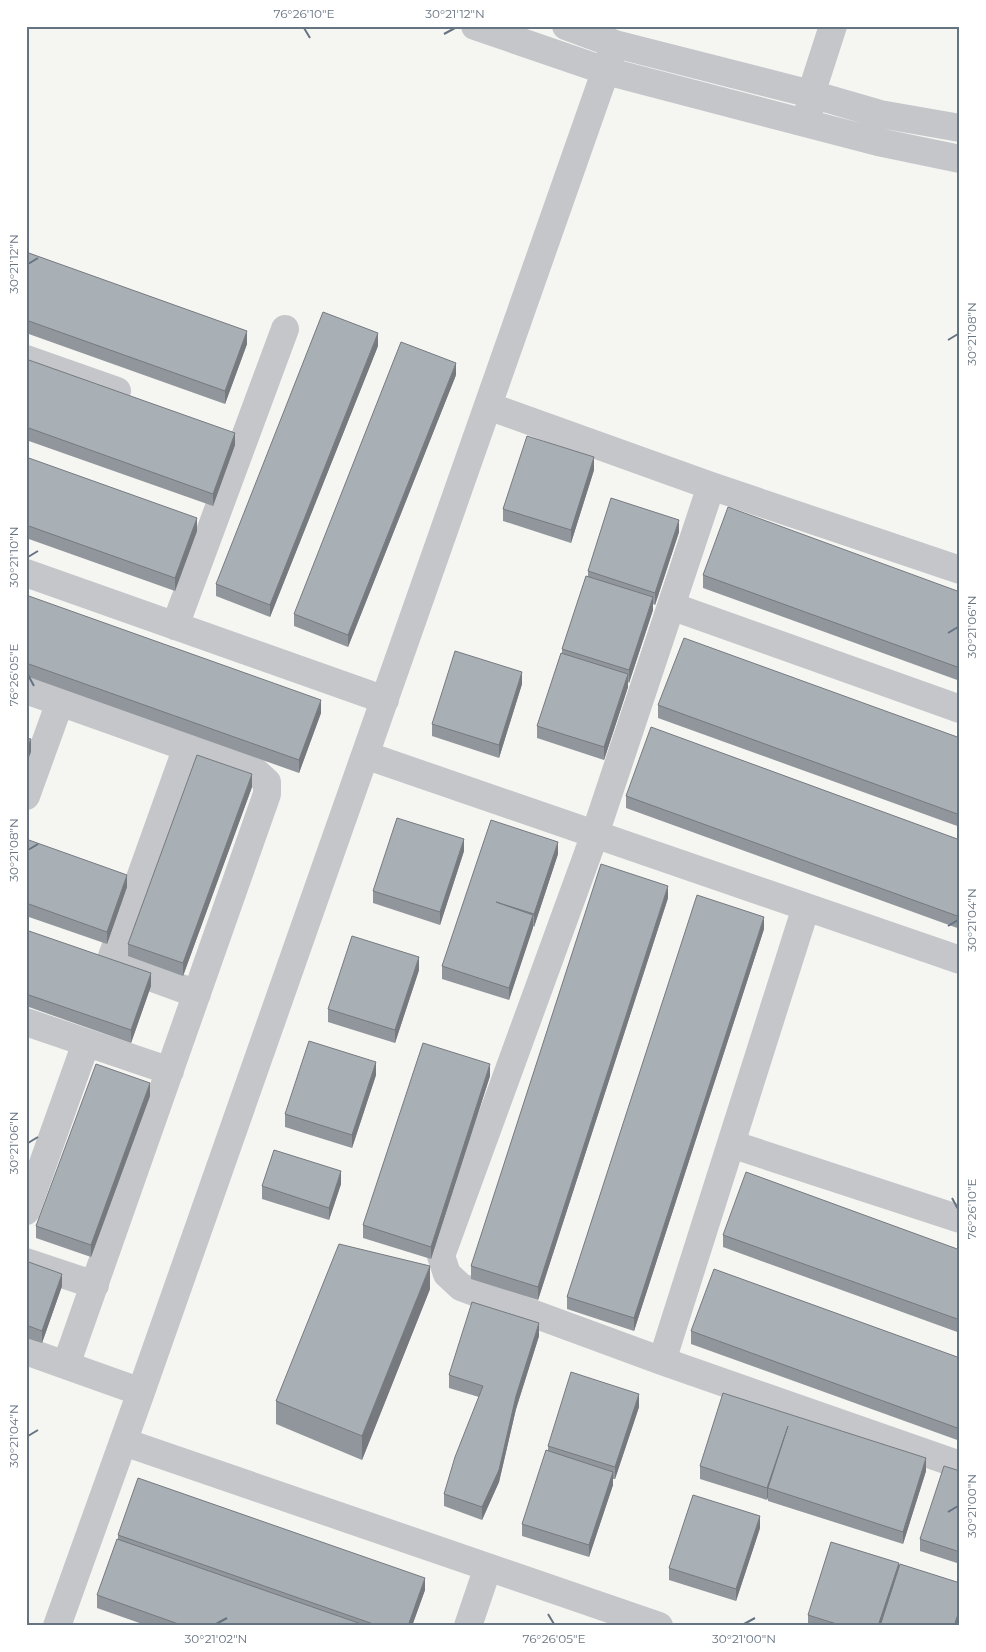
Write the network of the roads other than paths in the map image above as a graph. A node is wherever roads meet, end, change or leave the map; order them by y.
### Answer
1 (475, 26) edge
2 (566, 26) edge
3 (834, 26) edge
4 (615, 44) junction
5 (606, 71) junction
6 (811, 94) junction
7 (807, 123) junction
8 (960, 128) edge
9 (960, 158) edge
10 (285, 330) dead end
11 (26, 359) edge
12 (136, 398) edge
13 (488, 406) junction
14 (218, 427) edge
15 (245, 437) junction
16 (711, 486) junction
17 (960, 570) edge
18 (26, 573) edge
19 (671, 606) junction
20 (174, 626) junction
21 (26, 690) edge
22 (384, 700) junction
23 (60, 702) junction
24 (960, 709) edge
25 (187, 747) junction
26 (365, 755) junction
27 (26, 796) edge
28 (595, 834) junction
29 (114, 870) edge
30 (140, 880) junction
31 (806, 907) junction
32 (82, 952) edge
33 (960, 960) edge
34 (110, 962) junction
35 (197, 994) junction
36 (26, 1022) edge
37 (86, 1042) junction
38 (170, 1071) junction
39 (731, 1144) junction
40 (26, 1211) edge
41 (960, 1219) edge
42 (26, 1262) edge
43 (95, 1285) junction
44 (26, 1351) edge
45 (662, 1361) junction
46 (66, 1365) junction
47 (141, 1392) junction
48 (124, 1442) junction
49 (960, 1465) edge
50 (488, 1567) junction
51 (62, 1625) edge
52 (468, 1626) edge
53 (659, 1626) edge

1 - 5 street
2 - 4 street
3 - 6 street
4 - 5 street
4 - 6 street
5 - 7 street
5 - 13 street
6 - 7 street
6 - 8 street
7 - 9 street
10 - 15 street
11 - 12 street
13 - 16 street
13 - 22 street
14 - 15 street
15 - 20 street
16 - 17 street
16 - 19 street
18 - 20 street
19 - 24 street
19 - 28 street
20 - 22 street
21 - 23 street
22 - 26 street
23 - 25 street
23 - 27 street
25 - 30 street
25 - 35 street
26 - 28 street
26 - 47 street
28 - 31 street
28 - 45 street
29 - 30 street
30 - 34 street
31 - 33 street
31 - 39 street
32 - 34 street
34 - 35 street
35 - 38 street
36 - 37 street
37 - 38 street
37 - 40 street
38 - 43 street
39 - 41 street
39 - 45 street
42 - 43 street
43 - 46 street
44 - 46 street
45 - 49 street
46 - 47 street
47 - 48 street
48 - 50 street
48 - 51 street
50 - 52 street
50 - 53 street

